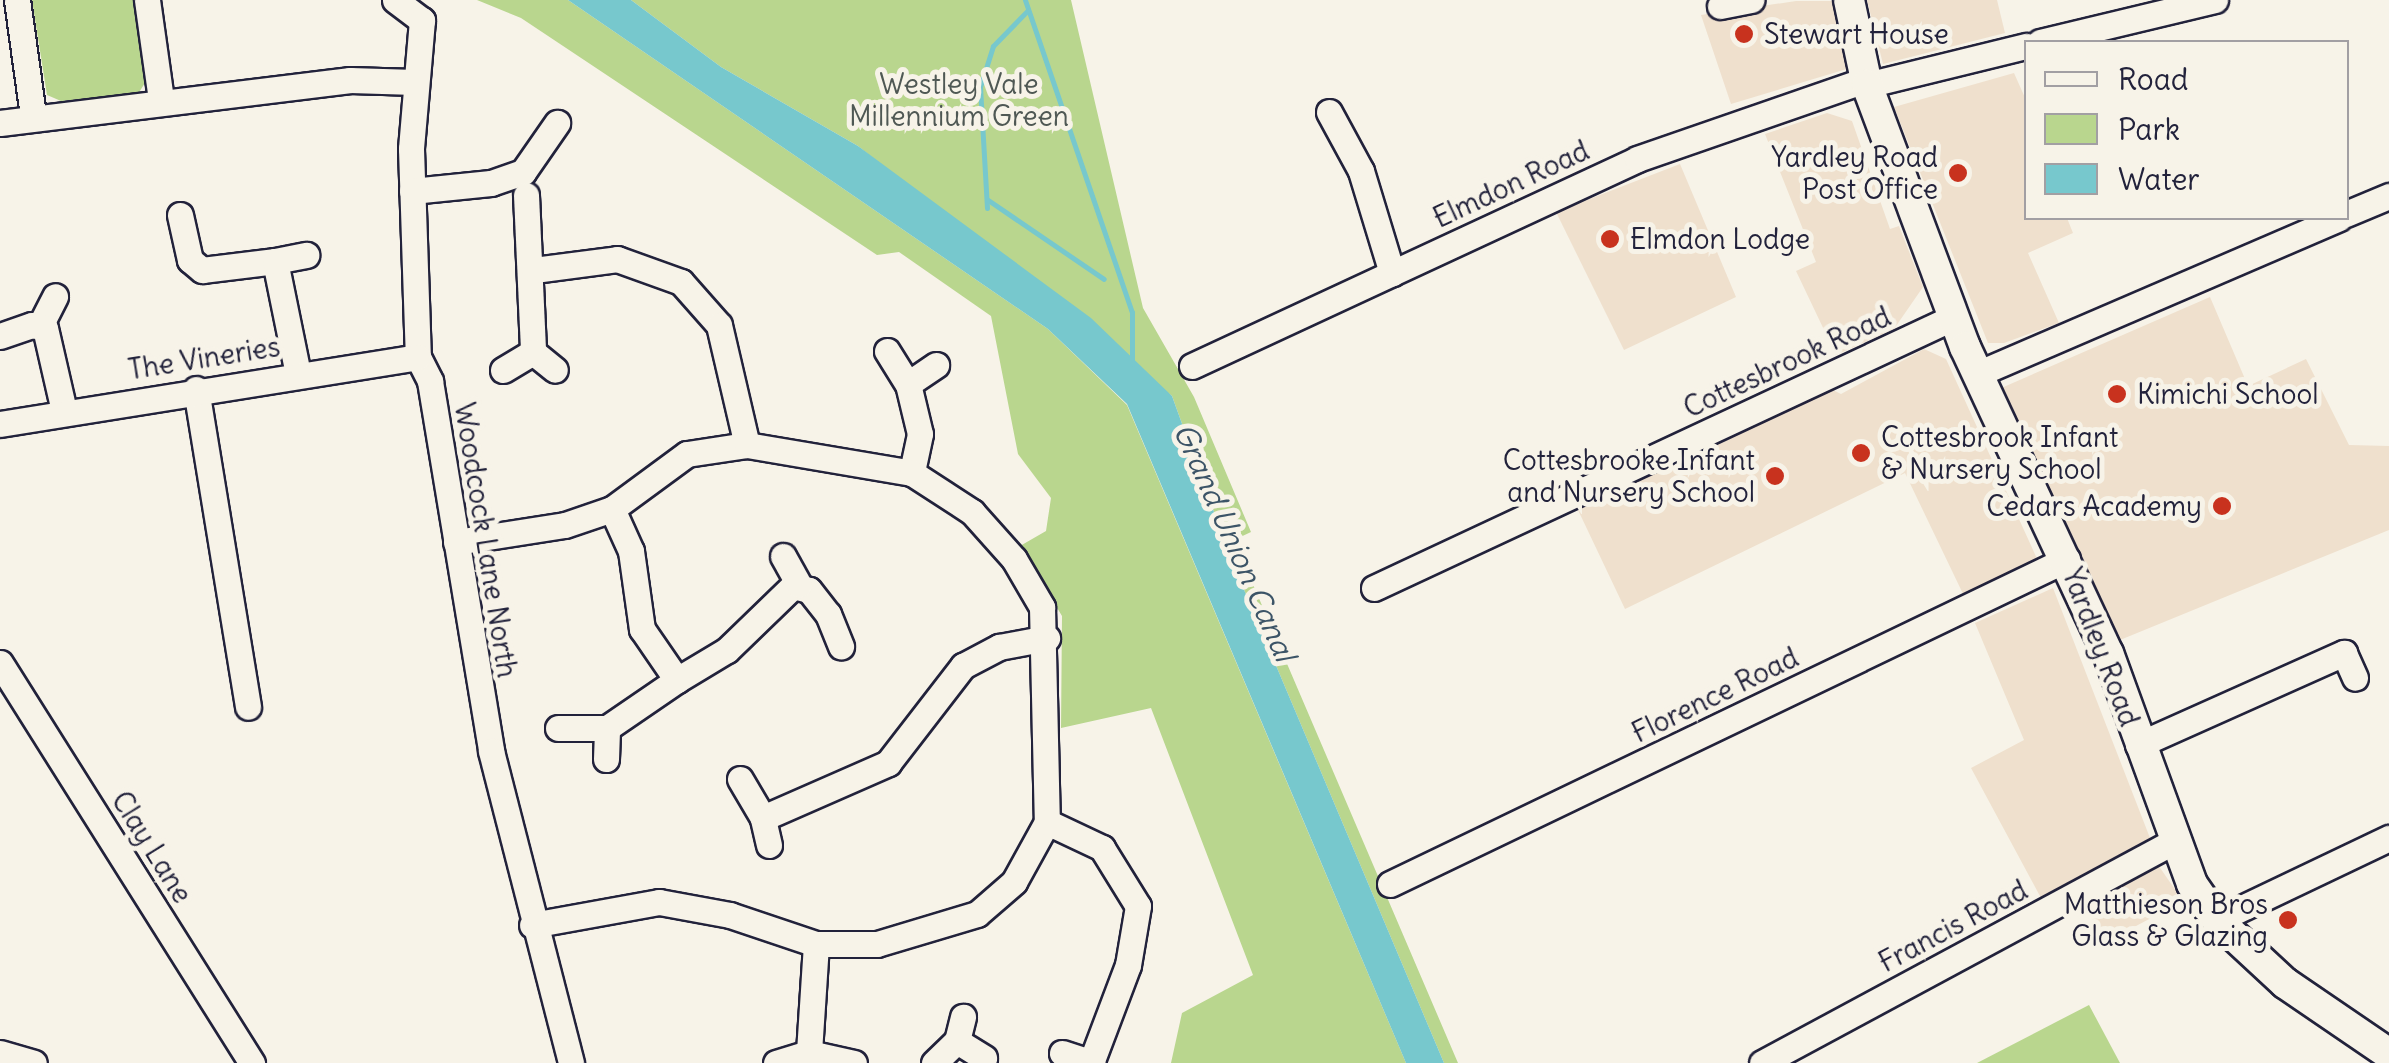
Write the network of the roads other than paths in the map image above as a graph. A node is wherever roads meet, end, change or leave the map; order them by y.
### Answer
1 (17, 0) edge
2 (147, 0) edge
3 (395, 0) edge
4 (1751, 0) edge
5 (1849, 0) edge
6 (2215, 0) edge
7 (1720, 6) dead end
8 (2048, 40) edge
9 (2024, 46) edge
10 (415, 82) junction
11 (1866, 82) junction
12 (161, 99) junction
13 (1329, 112) dead end
14 (33, 116) junction
15 (0, 123) edge
16 (557, 123) dead end
17 (412, 191) junction
18 (526, 194) dead end
19 (2389, 196) edge
20 (2349, 213) edge
21 (180, 215) dead end
22 (2334, 220) edge
23 (306, 255) dead end
24 (275, 261) junction
25 (534, 270) junction
26 (1392, 273) junction
27 (54, 296) dead end
28 (1954, 317) junction
29 (41, 324) junction
30 (0, 336) edge
31 (534, 352) junction
32 (888, 352) dead end
33 (418, 357) junction
34 (936, 365) dead end
35 (1192, 366) dead end
36 (503, 370) dead end
37 (556, 370) dead end
38 (298, 374) junction
39 (1978, 374) junction
40 (908, 384) junction
41 (196, 389) junction
42 (64, 410) junction
43 (0, 424) edge
44 (747, 445) junction
45 (912, 473) junction
46 (612, 509) junction
47 (456, 542) junction
48 (783, 556) dead end
49 (2067, 559) junction
50 (799, 585) junction
51 (1374, 588) dead end
52 (1047, 638) junction
53 (841, 646) dead end
54 (0, 662) edge
55 (2356, 678) dead end
56 (677, 680) junction
57 (248, 707) dead end
58 (558, 728) dead end
59 (606, 728) junction
60 (2138, 744) junction
61 (606, 758) dead end
62 (740, 779) dead end
63 (763, 818) junction
64 (1047, 822) junction
65 (2389, 838) edge
66 (2173, 842) junction
67 (770, 845) dead end
68 (1390, 884) dead end
69 (2217, 920) junction
70 (532, 925) junction
71 (816, 944) junction
72 (1062, 1052) dead end
73 (0, 1053) edge
74 (809, 1053) junction
75 (2389, 1054) edge
76 (984, 1058) dead end
77 (34, 1063) edge
78 (252, 1063) edge
79 (571, 1063) edge
80 (776, 1063) edge
81 (854, 1063) edge
82 (934, 1063) edge
83 (1091, 1063) edge
84 (1762, 1063) edge

1 - 14 street
2 - 12 street
3 - 10 street, Woodcock Lane North
4 - 7 street
5 - 11 main road, Yardley Road
6 - 8 street
9 - 11 street, Elmdon Road
10 - 12 street
10 - 17 street, Woodcock Lane North
11 - 26 street, Elmdon Road
11 - 28 main road, Yardley Road
12 - 14 street
13 - 26 street
14 - 15 street
16 - 17 street
17 - 33 street, Woodcock Lane North
18 - 25 street
19 - 20 street
21 - 24 street
22 - 39 street
23 - 24 street
24 - 38 street
25 - 31 street
25 - 44 street
26 - 35 street, Elmdon Road
27 - 29 street
28 - 39 main road, Yardley Road
28 - 51 street, Cottesbrook Road
29 - 30 street
29 - 42 street
31 - 36 street
31 - 37 street
32 - 40 street
33 - 38 street, The Vineries
33 - 47 street, Woodcock Lane North
34 - 40 street
38 - 41 street, The Vineries
39 - 49 main road, Yardley Road
40 - 45 street
41 - 42 street, The Vineries
41 - 57 street
42 - 43 street, The Vineries
44 - 45 street
44 - 46 street
45 - 52 street
46 - 47 street
46 - 56 street
47 - 70 street, Woodcock Lane North
48 - 50 street
49 - 60 main road, Yardley Road
49 - 68 street, Florence Road
50 - 53 street
50 - 56 street
52 - 63 street
52 - 64 street
54 - 78 street, Clay Lane
55 - 60 street
56 - 59 street
58 - 59 street
59 - 61 street
60 - 66 main road, Yardley Road
62 - 63 street
63 - 67 street
64 - 71 street
64 - 83 street
65 - 69 street
66 - 69 main road, Yardley Road
66 - 84 street, Francis Road
69 - 75 main road, Yardley Road
70 - 71 street
70 - 79 street, Woodcock Lane North
71 - 74 street
72 - 83 street
73 - 77 street
74 - 80 street
74 - 81 street
76 - 82 street

